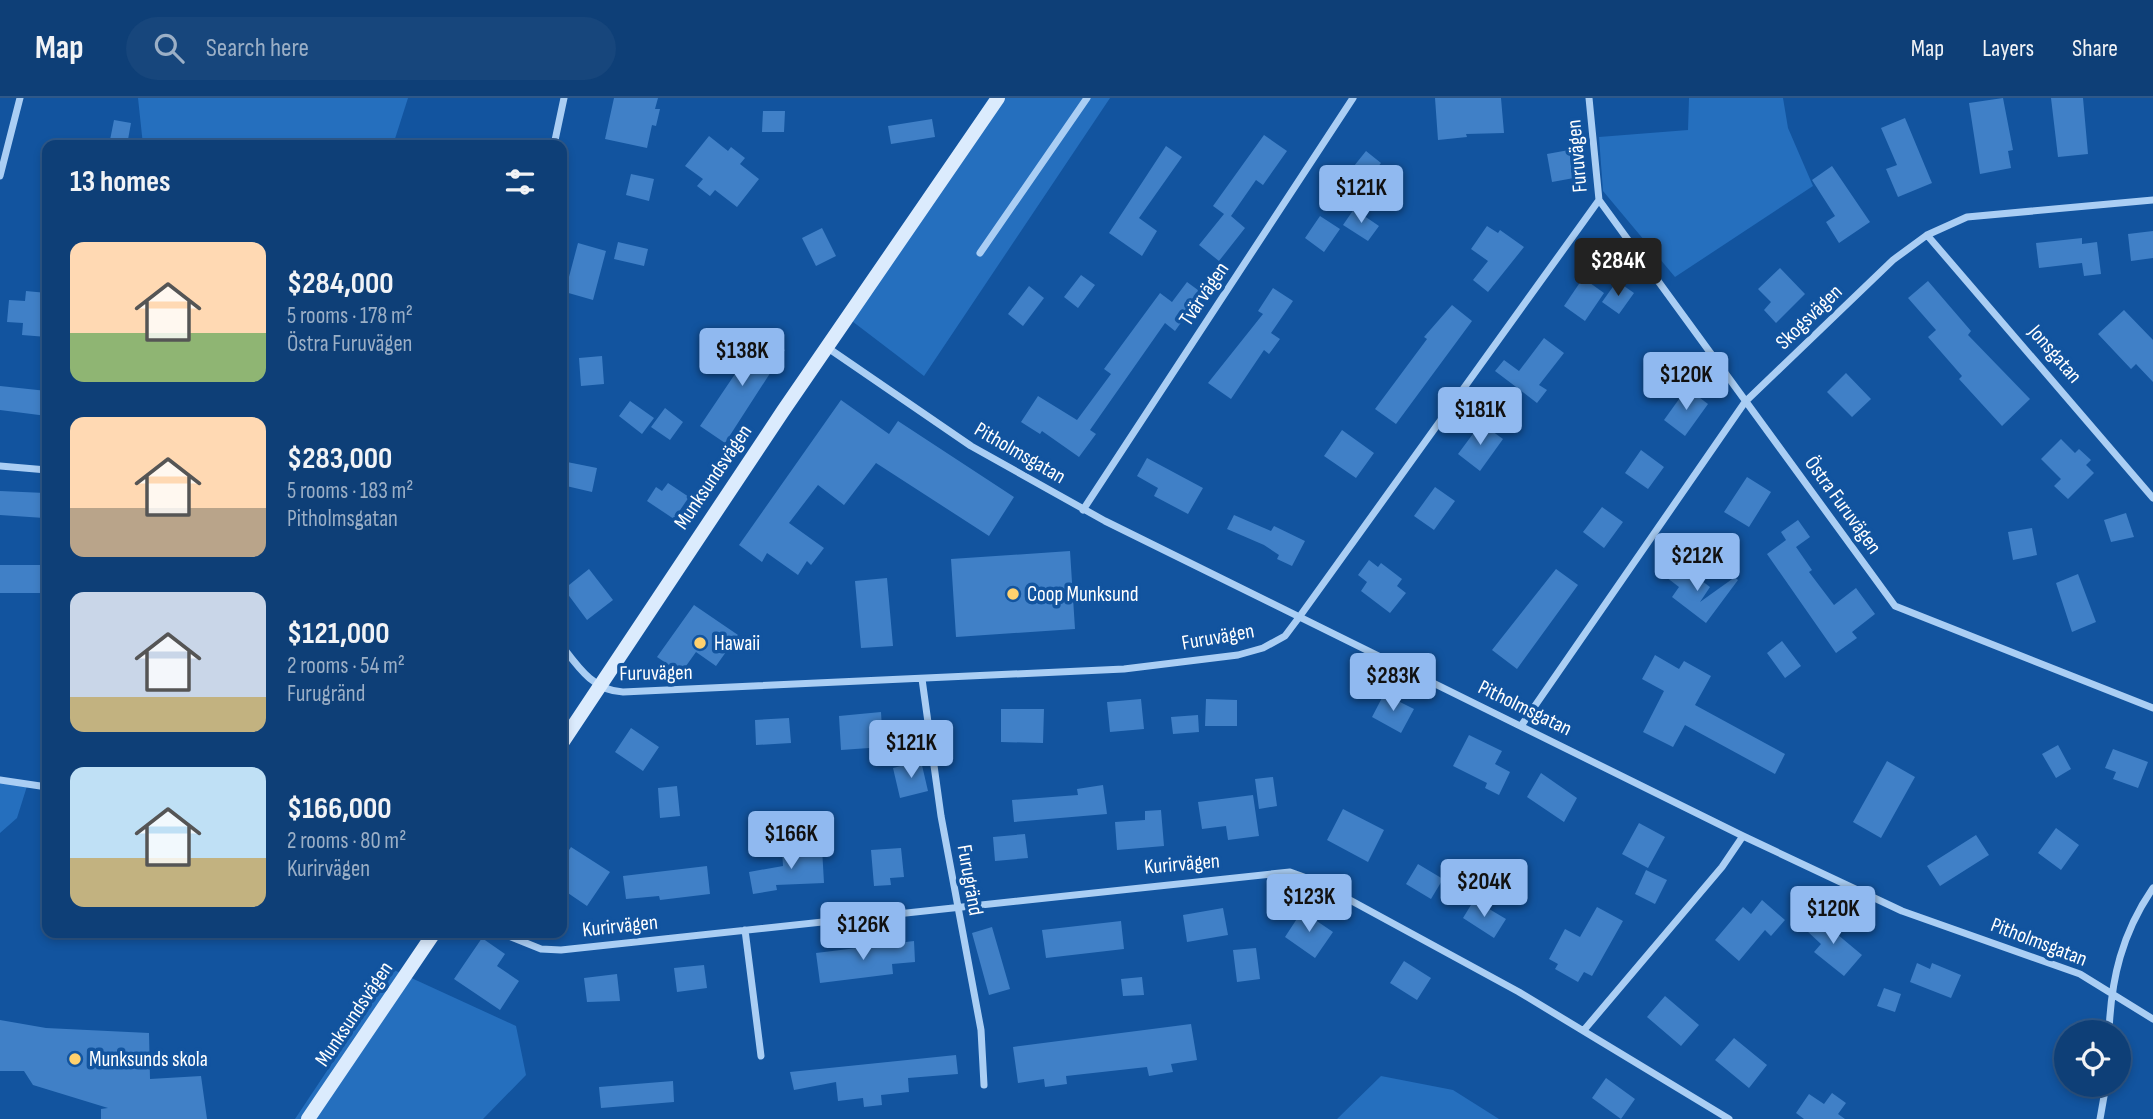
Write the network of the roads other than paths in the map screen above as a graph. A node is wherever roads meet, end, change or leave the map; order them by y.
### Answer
1 (20, 98) edge
2 (565, 98) edge
3 (998, 98) edge
4 (1087, 98) edge
5 (1353, 98) edge
6 (1589, 98) edge
7 (555, 140) edge
8 (0, 176) edge
9 (1600, 200) junction
10 (2153, 200) edge
11 (1927, 235) junction
12 (980, 253) dead end
13 (828, 348) junction
14 (1745, 402) junction
15 (0, 466) edge
16 (42, 470) edge
17 (2153, 498) edge
18 (1083, 510) junction
19 (1300, 617) junction
20 (567, 652) edge
21 (922, 679) junction
22 (600, 686) junction
23 (2153, 708) edge
24 (1521, 726) junction
25 (567, 736) edge
26 (0, 780) edge
27 (42, 785) edge
28 (1743, 836) junction
29 (2153, 888) edge
30 (956, 906) junction
31 (745, 930) junction
32 (431, 938) edge
33 (514, 938) edge
34 (2110, 991) junction
35 (2153, 1019) edge
36 (2109, 1020) edge
37 (1584, 1031) junction
38 (761, 1056) dead end
39 (984, 1086) dead end
40 (2104, 1097) edge
41 (308, 1119) edge
42 (1729, 1119) edge
43 (2100, 1119) edge

1 - 8 street
2 - 7 street
3 - 13 street, Munksundsvägen
4 - 12 street
5 - 18 street, Tvärvägen
6 - 9 street, Furuvägen
9 - 14 street, Östra Furuvägen
9 - 19 street, Furuvägen
10 - 11 street, Skogsvägen
11 - 14 street, Skogsvägen
11 - 17 street, Jonsgatan
13 - 18 street, Pitholmsgatan
13 - 22 street, Munksundsvägen
14 - 23 street, Östra Furuvägen
14 - 24 street, Skogsvägen
15 - 16 street
18 - 19 street, Pitholmsgatan
19 - 21 street, Furuvägen
19 - 24 street, Pitholmsgatan
20 - 22 street
21 - 22 street, Furuvägen
21 - 30 street, Furugränd
22 - 25 street, Munksundsvägen
24 - 28 street, Pitholmsgatan
26 - 27 street
28 - 34 street, Pitholmsgatan
28 - 37 street
29 - 34 street
30 - 31 street, Kurirvägen
30 - 37 street, Kurirvägen
30 - 39 street, Furugränd
31 - 33 street, Kurirvägen
31 - 38 street
32 - 41 street, Munksundsvägen
34 - 35 street, Pitholmsgatan
34 - 36 street
37 - 42 street, Kurirvägen
40 - 43 street

